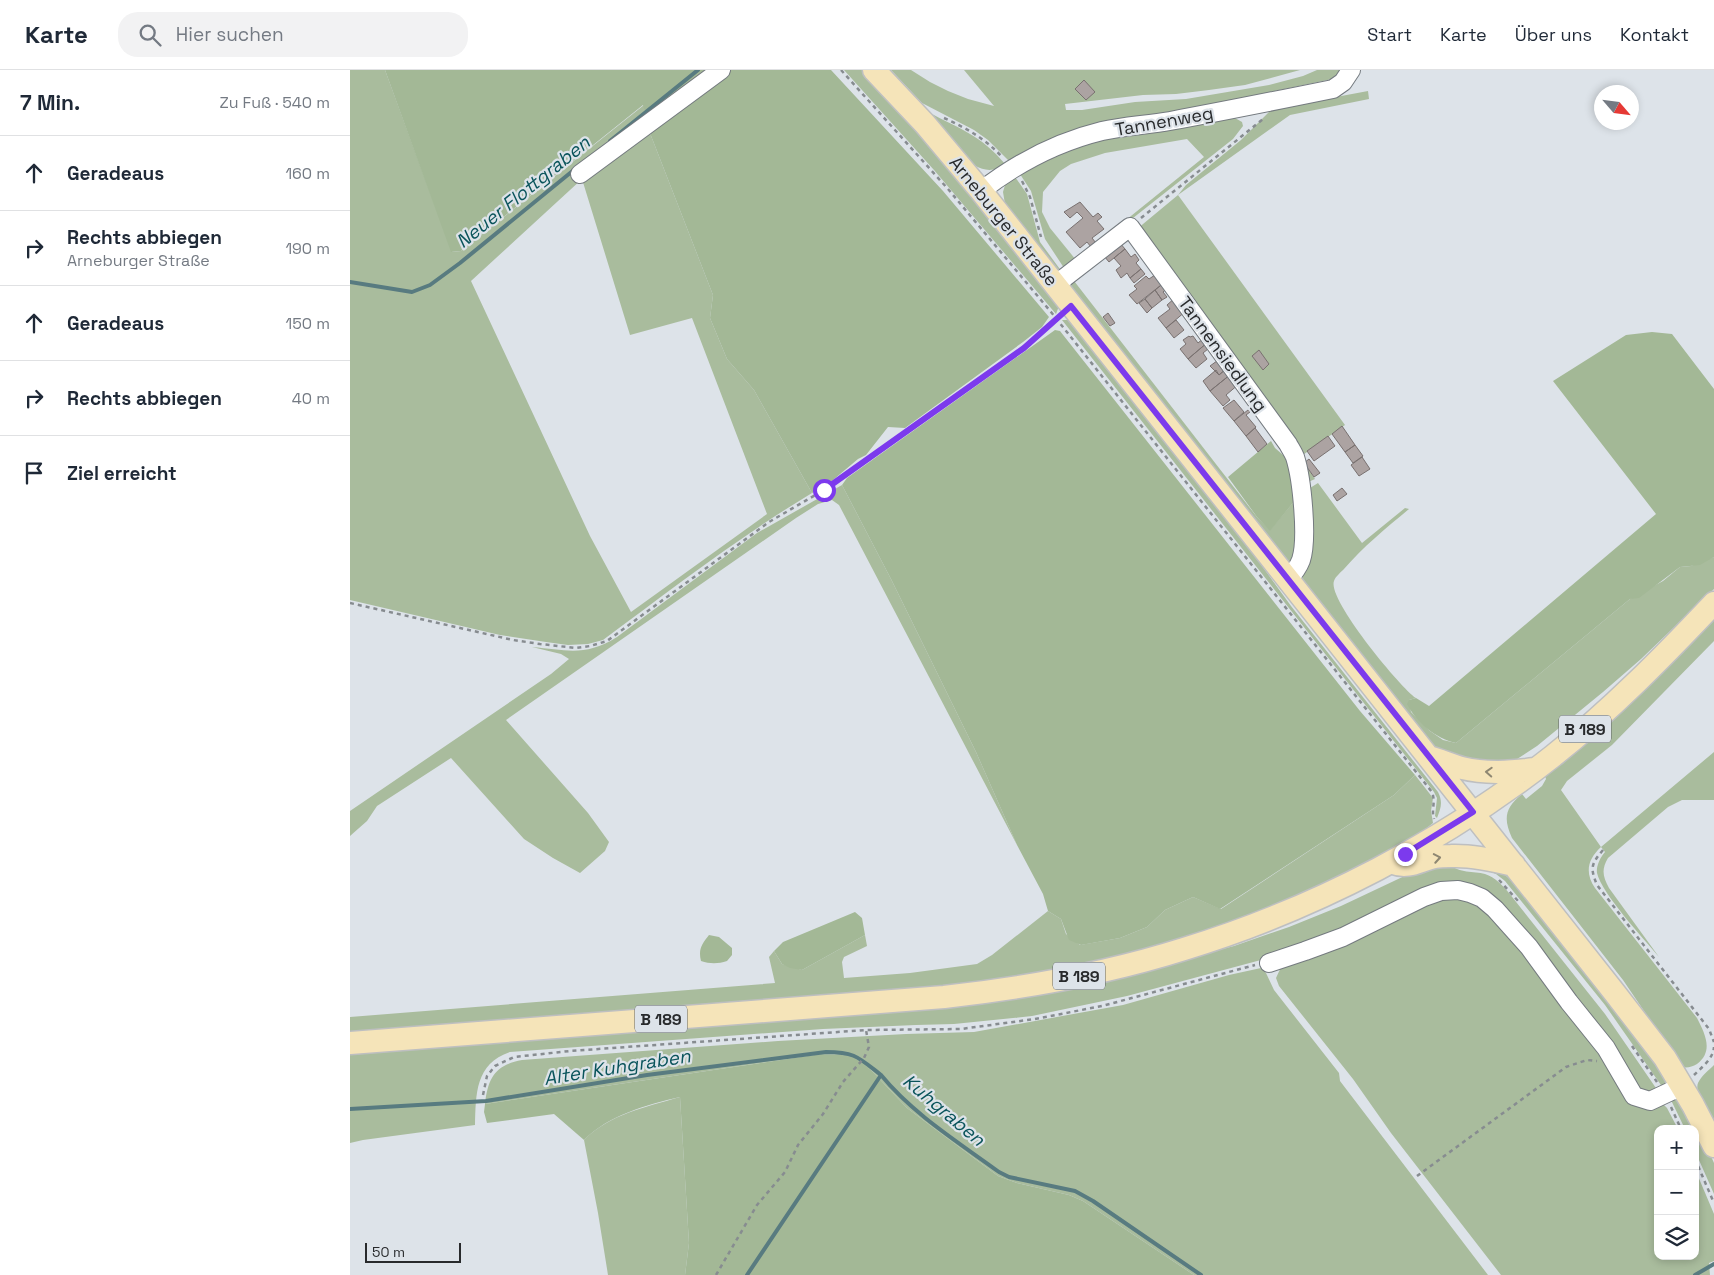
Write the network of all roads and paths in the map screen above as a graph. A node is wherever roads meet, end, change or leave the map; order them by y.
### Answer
1 (721, 70) edge
2 (841, 70) edge
3 (874, 70) edge
4 (1351, 70) edge
5 (939, 116) dead end
6 (1266, 116) dead end
7 (1012, 168) junction
8 (580, 174) dead end
9 (981, 191) junction
10 (1130, 226) junction
11 (1043, 242) dead end
12 (1055, 285) junction
13 (1064, 312) junction
14 (1291, 584) junction
15 (350, 603) edge
16 (1714, 604) edge
17 (1429, 757) junction
18 (1537, 768) junction
19 (1473, 812) junction
20 (1433, 817) dead end
21 (1603, 850) dead end
22 (1390, 862) junction
23 (1506, 872) junction
24 (1520, 903) dead end
25 (1269, 963) joint
26 (866, 1030) junction
27 (1628, 1040) dead end
28 (1714, 1042) edge
29 (350, 1043) edge
30 (1714, 1047) edge
31 (1616, 1066) junction
32 (1674, 1090) junction
33 (483, 1095) dead end
34 (1680, 1125) edge
35 (1714, 1146) edge
36 (1699, 1168) edge
37 (1416, 1176) dead end
38 (1714, 1203) edge
39 (716, 1275) edge

1 - 8 street
2 - 13 path
3 - 9 main road, Arneburger Straße
4 - 7 street, Tannenweg
5 - 7 path
6 - 10 path
7 - 9 street, Tannenweg
7 - 11 path
9 - 12 main road, Arneburger Straße
10 - 12 street
10 - 14 street, Tannensiedlung
12 - 13 main road, Arneburger Straße
13 - 14 main road, Arneburger Straße
13 - 15 path
13 - 20 path
14 - 17 main road, Arneburger Straße
16 - 18 main road, B 189
18 -> 17 main road
17 - 19 main road, Arneburger Straße
18 - 19 main road, B 189
19 - 22 main road, B 189
19 - 23 main road, Arneburger Straße
21 - 28 path
22 -> 23 main road
22 - 29 main road, B 189
23 - 24 path
23 - 32 main road, Arneburger Straße
25 - 26 path
25 - 31 street
26 - 33 path
26 - 39 path
27 - 32 path
30 - 32 path
31 - 32 street
31 - 37 path
32 - 34 path
32 - 35 main road, Arneburger Straße
36 - 38 path

